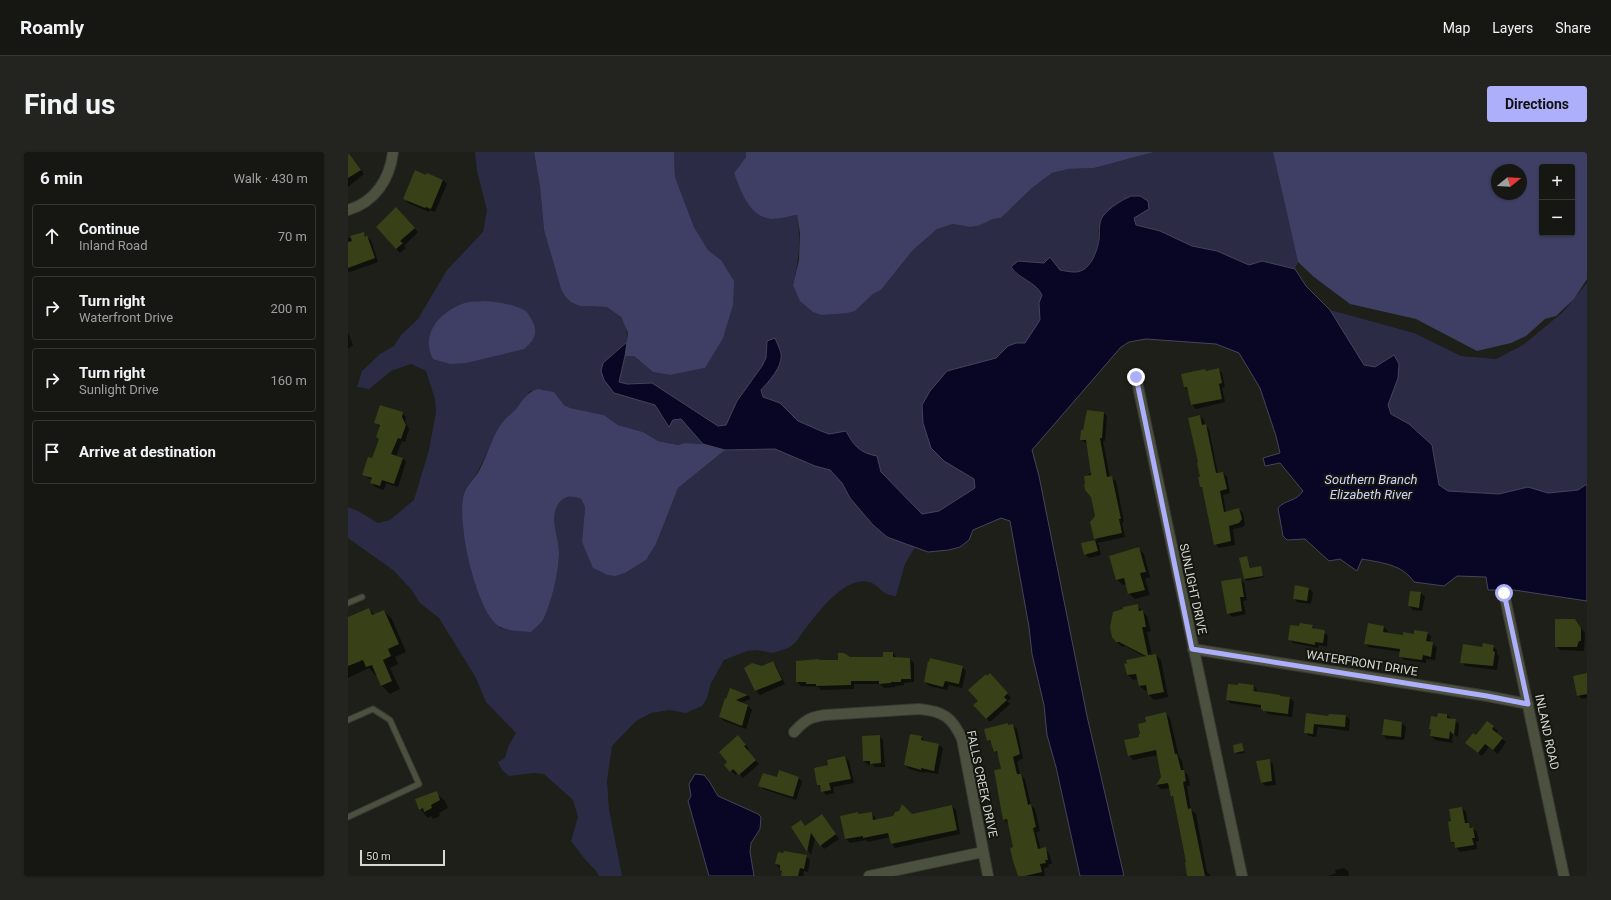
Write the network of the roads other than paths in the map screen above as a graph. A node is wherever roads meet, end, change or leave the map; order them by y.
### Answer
1 (393, 152) edge
2 (348, 210) edge
3 (1136, 377) dead end
4 (1504, 593) dead end
5 (362, 597) dead end
6 (348, 604) edge
7 (1192, 649) junction
8 (1528, 704) junction
9 (348, 720) edge
10 (794, 732) dead end
11 (348, 817) edge
12 (983, 852) junction
13 (869, 876) edge
14 (988, 876) edge
15 (1242, 876) edge
16 (1564, 876) edge

1 - 2 street
3 - 7 street, SUNLIGHT DRIVE
4 - 8 street, INLAND ROAD
5 - 6 lane
7 - 8 street, WATERFRONT DRIVE
7 - 15 street, SUNLIGHT DRIVE
8 - 16 street, INLAND ROAD
9 - 11 lane
10 - 12 street, FALLS CREEK DRIVE
12 - 13 street
12 - 14 street, FALLS CREEK DRIVE

